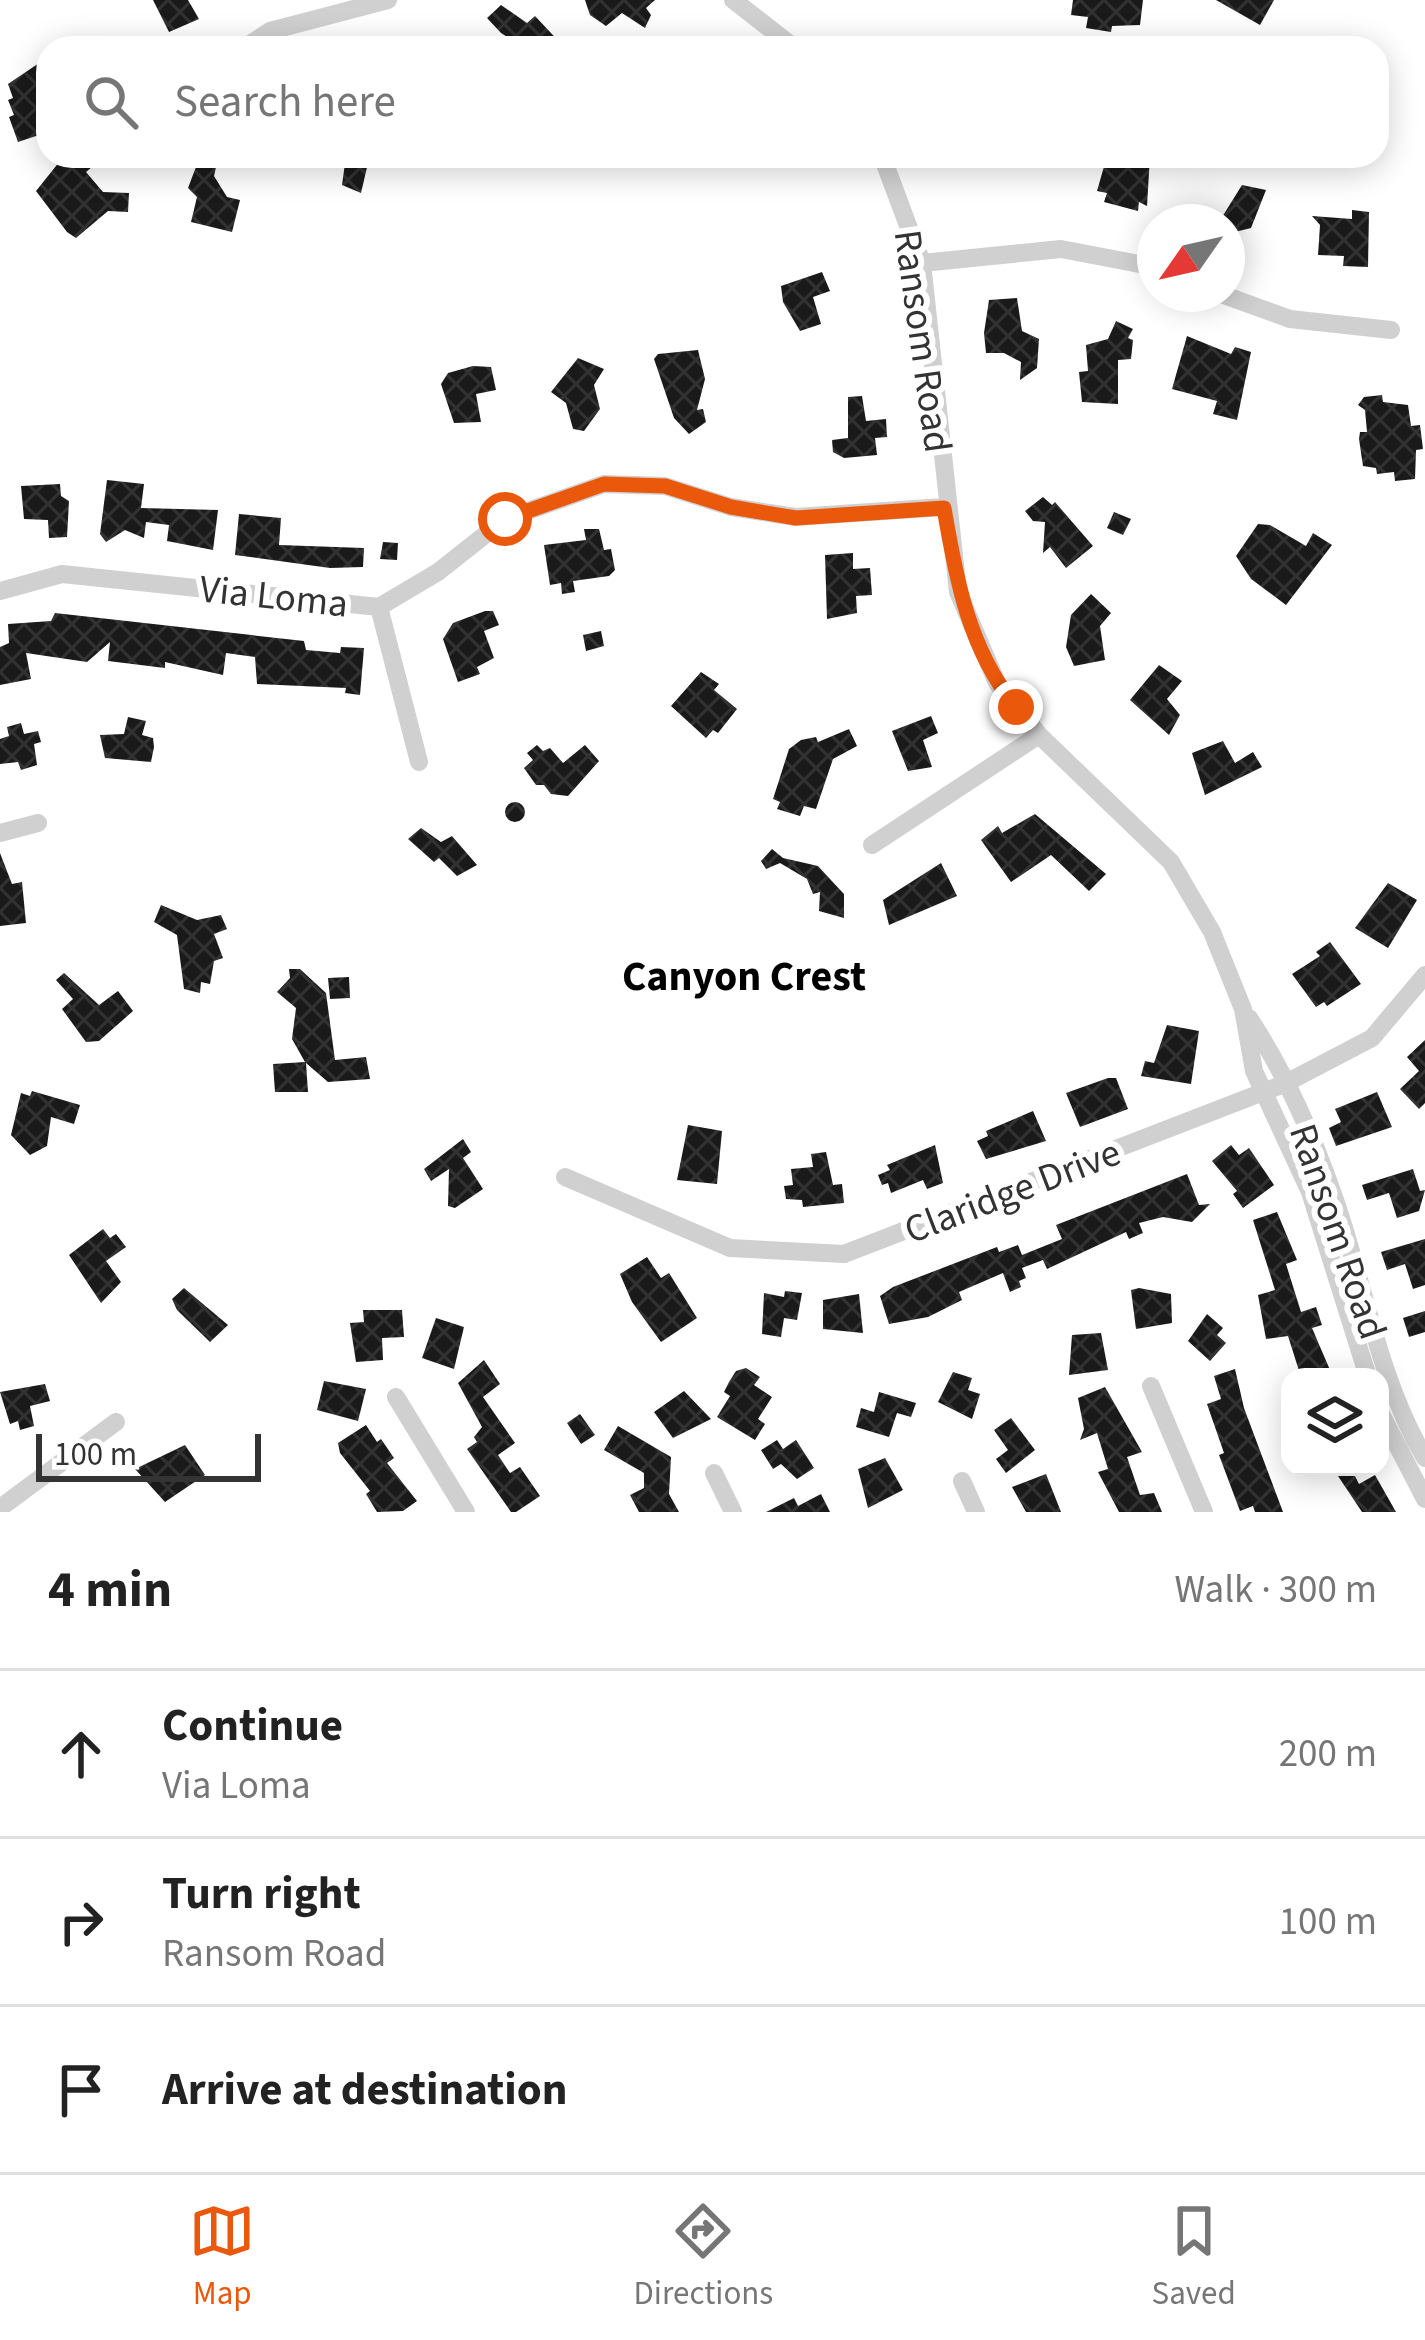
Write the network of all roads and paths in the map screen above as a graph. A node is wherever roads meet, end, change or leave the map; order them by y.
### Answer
1 (388, 0) edge
2 (733, 0) edge
3 (262, 36) edge
4 (780, 36) edge
5 (886, 168) edge
6 (922, 263) junction
7 (1137, 264) edge
8 (1245, 303) edge
9 (1391, 330) dead end
10 (944, 508) junction
11 (0, 591) edge
12 (379, 607) junction
13 (1039, 735) junction
14 (418, 762) dead end
15 (38, 823) dead end
16 (0, 833) edge
17 (872, 845) dead end
18 (1425, 975) edge
19 (1275, 1089) junction
20 (565, 1177) dead end
21 (1365, 1368) edge
22 (1151, 1386) dead end
23 (396, 1397) dead end
24 (116, 1422) dead end
25 (1389, 1429) edge
26 (1425, 1458) edge
27 (714, 1473) dead end
28 (962, 1481) dead end
29 (1425, 1499) edge
30 (0, 1508) edge
31 (466, 1512) edge
32 (733, 1512) edge
33 (976, 1512) edge
34 (1204, 1512) edge

1 - 3 street
2 - 4 street
5 - 6 street, Ransom Road
6 - 7 street
6 - 10 street, Ransom Road
8 - 9 street
10 - 12 street, Via Loma
10 - 13 street, Ransom Road
11 - 12 street, Via Loma
12 - 14 street
13 - 17 street
13 - 19 street, Ransom Road
15 - 16 street
18 - 19 street, Claridge Drive
19 - 20 street, Claridge Drive
19 - 21 street, Ransom Road
19 - 26 street, Ransom Road
22 - 34 street
23 - 31 street
24 - 30 street
25 - 29 street
27 - 32 street
28 - 33 street

